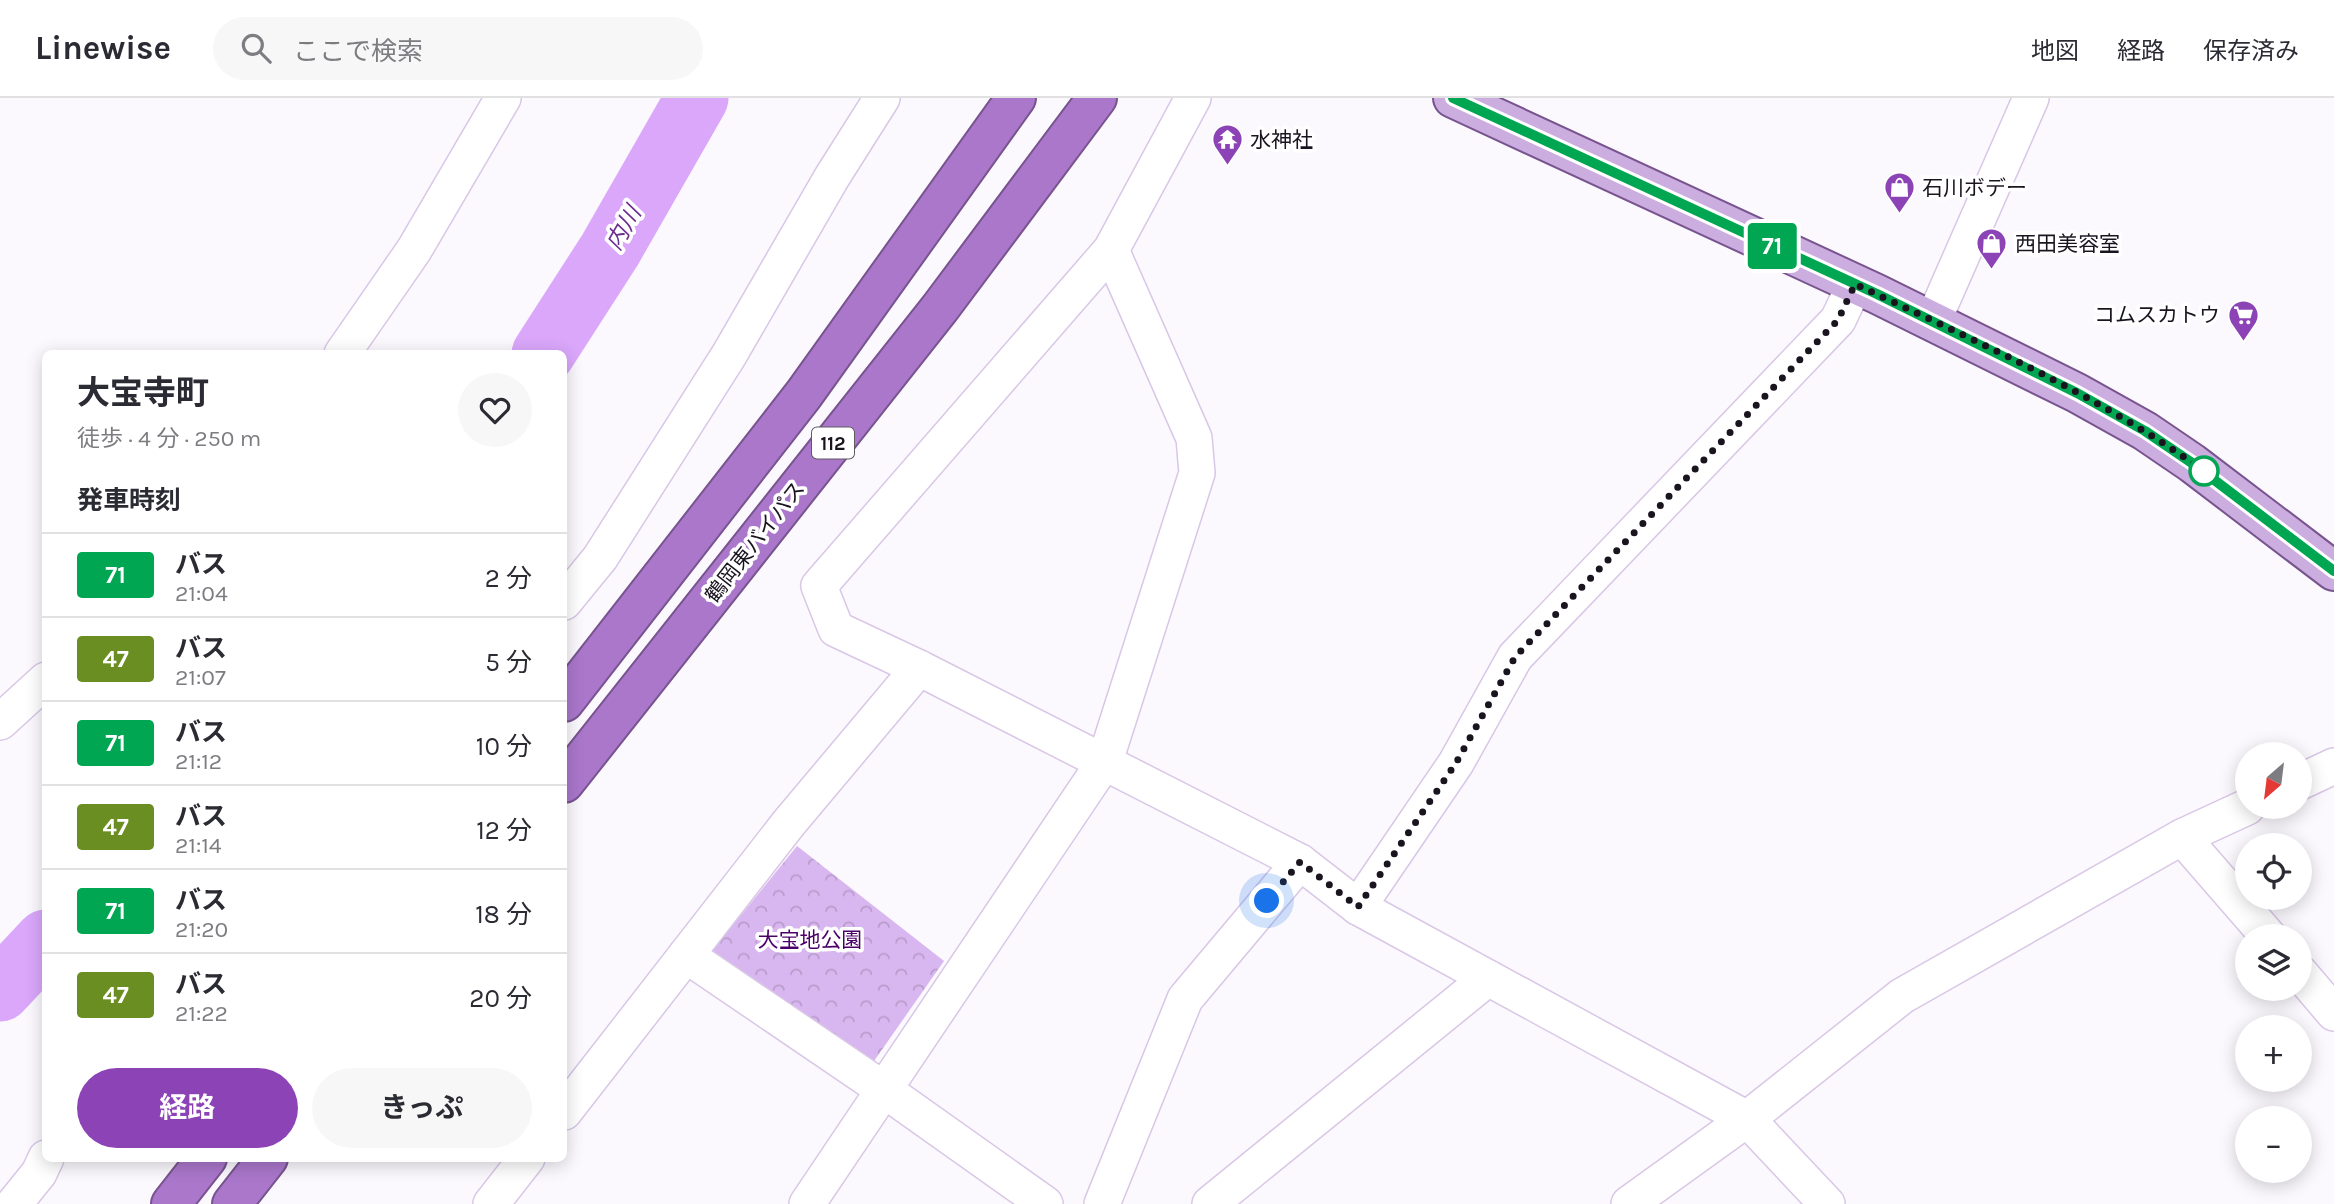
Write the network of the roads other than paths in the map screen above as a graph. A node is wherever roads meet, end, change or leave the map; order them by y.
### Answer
1 (503, 98) edge
2 (882, 98) edge
3 (1017, 98) edge
4 (1097, 98) edge
5 (1192, 98) edge
6 (1453, 98) edge
7 (2031, 98) edge
8 (1111, 250) junction
9 (1855, 284) junction
10 (1933, 321) junction
11 (345, 350) edge
12 (2334, 571) edge
13 (567, 598) edge
14 (919, 668) junction
15 (42, 684) edge
16 (567, 698) edge
17 (0, 722) edge
18 (1105, 761) junction
19 (2334, 766) edge
20 (2312, 776) edge
21 (567, 779) edge
22 (2235, 813) edge
23 (2182, 837) junction
24 (1300, 862) junction
25 (1358, 907) junction
26 (2258, 924) edge
27 (686, 955) junction
28 (1488, 978) junction
29 (2312, 987) edge
30 (2334, 1013) edge
31 (883, 1089) junction
32 (567, 1108) edge
33 (1747, 1119) junction
34 (44, 1162) edge
35 (204, 1162) edge
36 (265, 1162) edge
37 (524, 1162) edge
38 (14, 1204) edge
39 (171, 1204) edge
40 (232, 1204) edge
41 (491, 1204) edge
42 (807, 1204) edge
43 (1045, 1204) edge
44 (1102, 1204) edge
45 (1210, 1204) edge
46 (1629, 1204) edge
47 (1827, 1204) edge

1 - 11 street
2 - 13 street
3 - 16 highway, 112
4 - 21 highway, 鶴岡東バイパス / 112
5 - 8 street
6 - 9 main road
7 - 10 street
8 - 14 street
8 - 18 street
9 - 10 main road
9 - 25 street
10 - 12 main road
14 - 18 street
14 - 27 street
15 - 17 street
18 - 24 street
18 - 31 street
19 - 20 street
22 - 23 street
23 - 26 street
23 - 33 street
24 - 25 street
24 - 44 street
25 - 28 street
27 - 31 street
27 - 32 street
28 - 33 street
28 - 45 street
29 - 30 street
31 - 42 street
31 - 43 street
33 - 46 street
33 - 47 street
34 - 38 street
35 - 39 highway
36 - 40 highway
37 - 41 street

